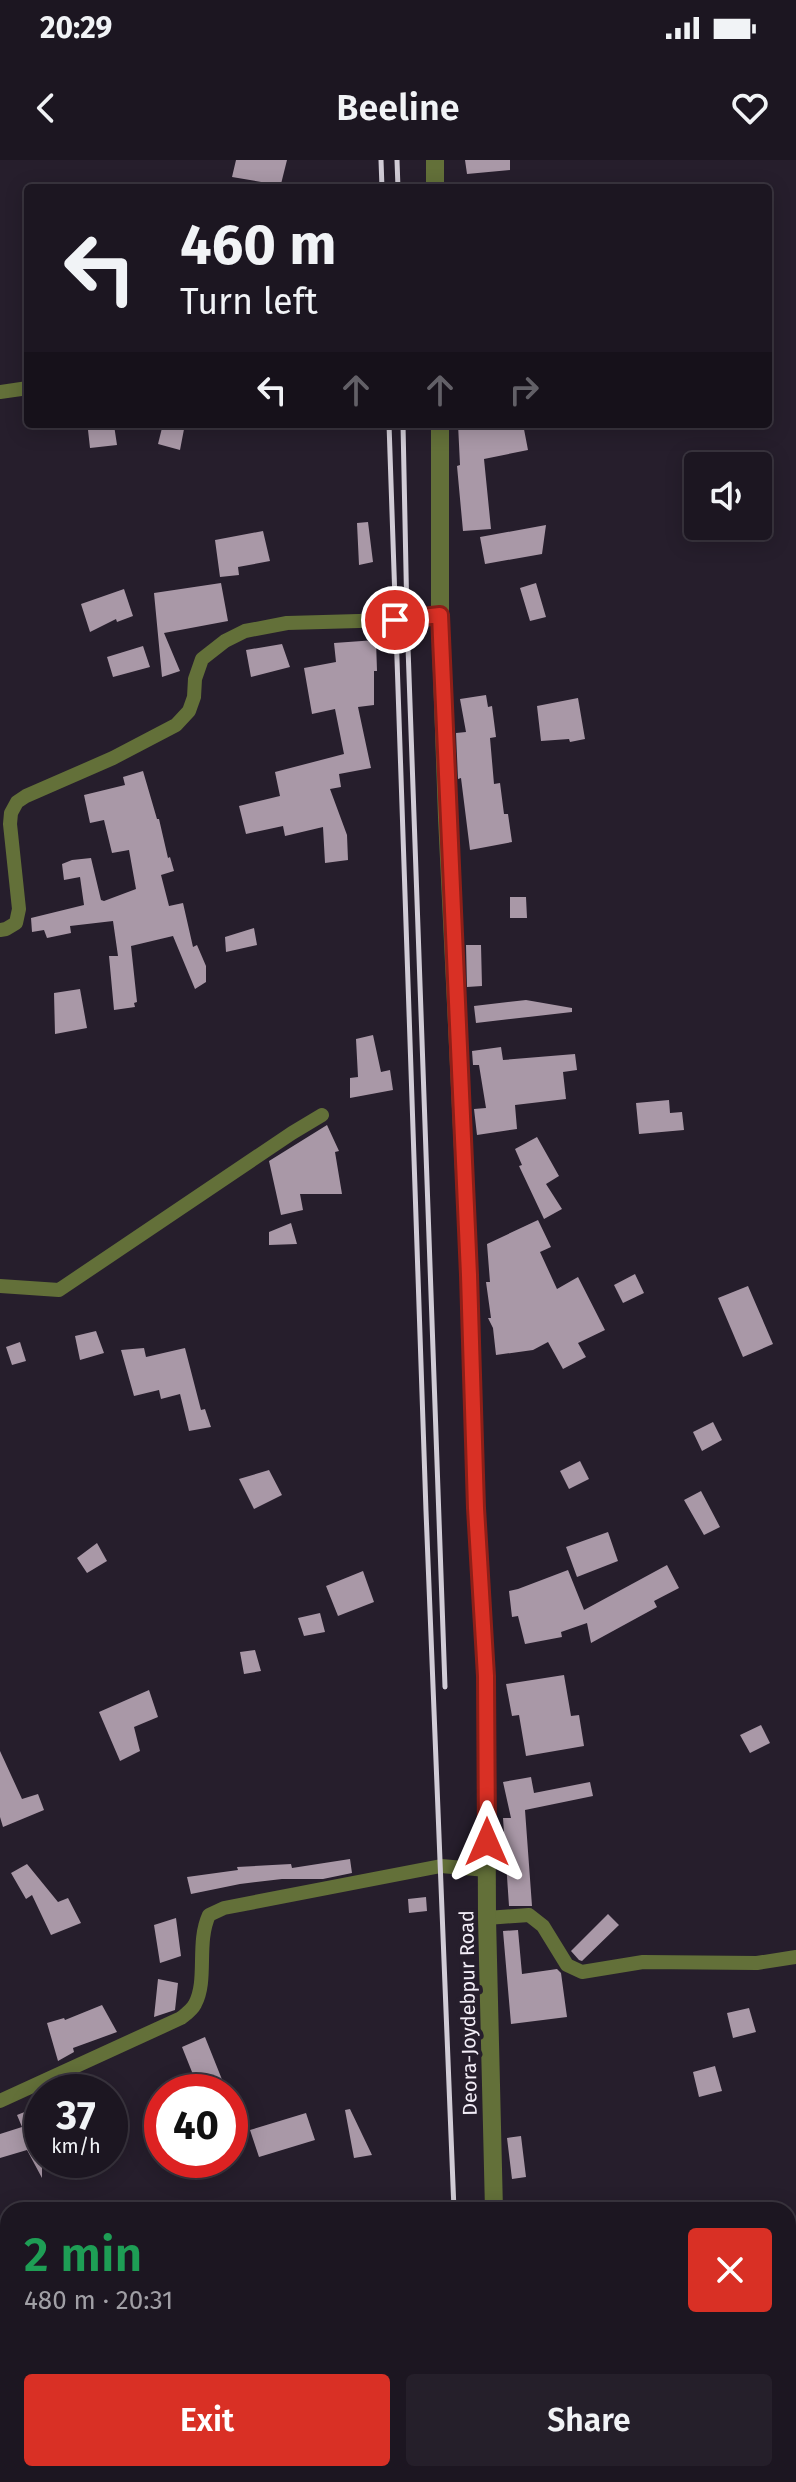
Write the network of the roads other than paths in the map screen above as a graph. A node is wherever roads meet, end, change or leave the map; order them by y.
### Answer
1 (435, 160) edge
2 (435, 184) edge
3 (24, 389) edge
4 (0, 392) edge
5 (440, 428) edge
6 (440, 615) junction
7 (0, 930) edge
8 (322, 1115) dead end
9 (0, 1286) edge
10 (487, 1870) junction
11 (487, 1918) junction
12 (796, 1957) edge
13 (0, 2101) edge
14 (494, 2202) edge

1 - 2 street
3 - 4 street
5 - 6 street, Deora-Joydebpur Road
6 - 7 street
6 - 10 street, Deora-Joydebpur Road
8 - 9 street
10 - 11 street, Deora-Joydebpur Road
10 - 13 street
11 - 12 street
11 - 14 street, Deora-Joydebpur Road

